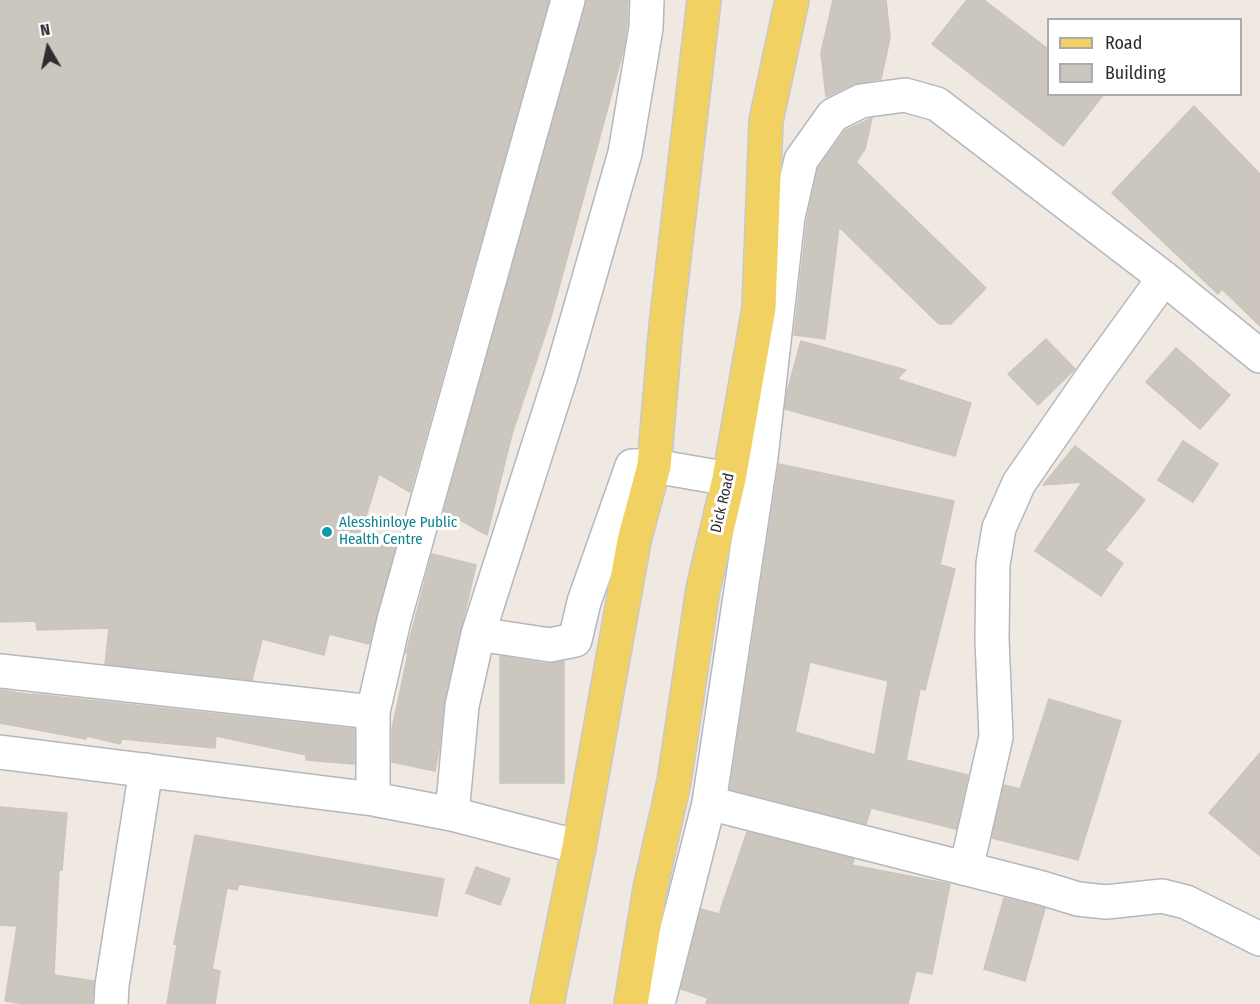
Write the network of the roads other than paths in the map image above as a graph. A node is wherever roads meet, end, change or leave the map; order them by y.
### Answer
1 (568, 0) edge
2 (646, 0) edge
3 (704, 0) edge
4 (792, 0) edge
5 (1164, 278) junction
6 (1260, 356) edge
7 (654, 466) junction
8 (729, 479) junction
9 (478, 634) junction
10 (0, 670) edge
11 (373, 712) junction
12 (0, 752) edge
13 (146, 770) junction
14 (373, 799) junction
15 (709, 803) junction
16 (452, 814) junction
17 (579, 847) junction
18 (966, 869) junction
19 (1260, 939) edge
20 (111, 1004) edge
21 (547, 1004) edge
22 (631, 1004) edge
23 (657, 1004) edge

1 - 11 street
2 - 9 street
3 - 7 main road
4 - 8 main road, Dick Road
5 - 6 street
5 - 15 street
5 - 18 street
7 - 8 street
7 - 9 street
7 - 17 main road
8 - 22 main road, Dick Road
9 - 16 street
10 - 11 street
11 - 14 street
12 - 13 street
13 - 14 street
13 - 20 street
14 - 16 street
15 - 18 street
15 - 23 street
16 - 17 street
17 - 21 main road
18 - 19 street

